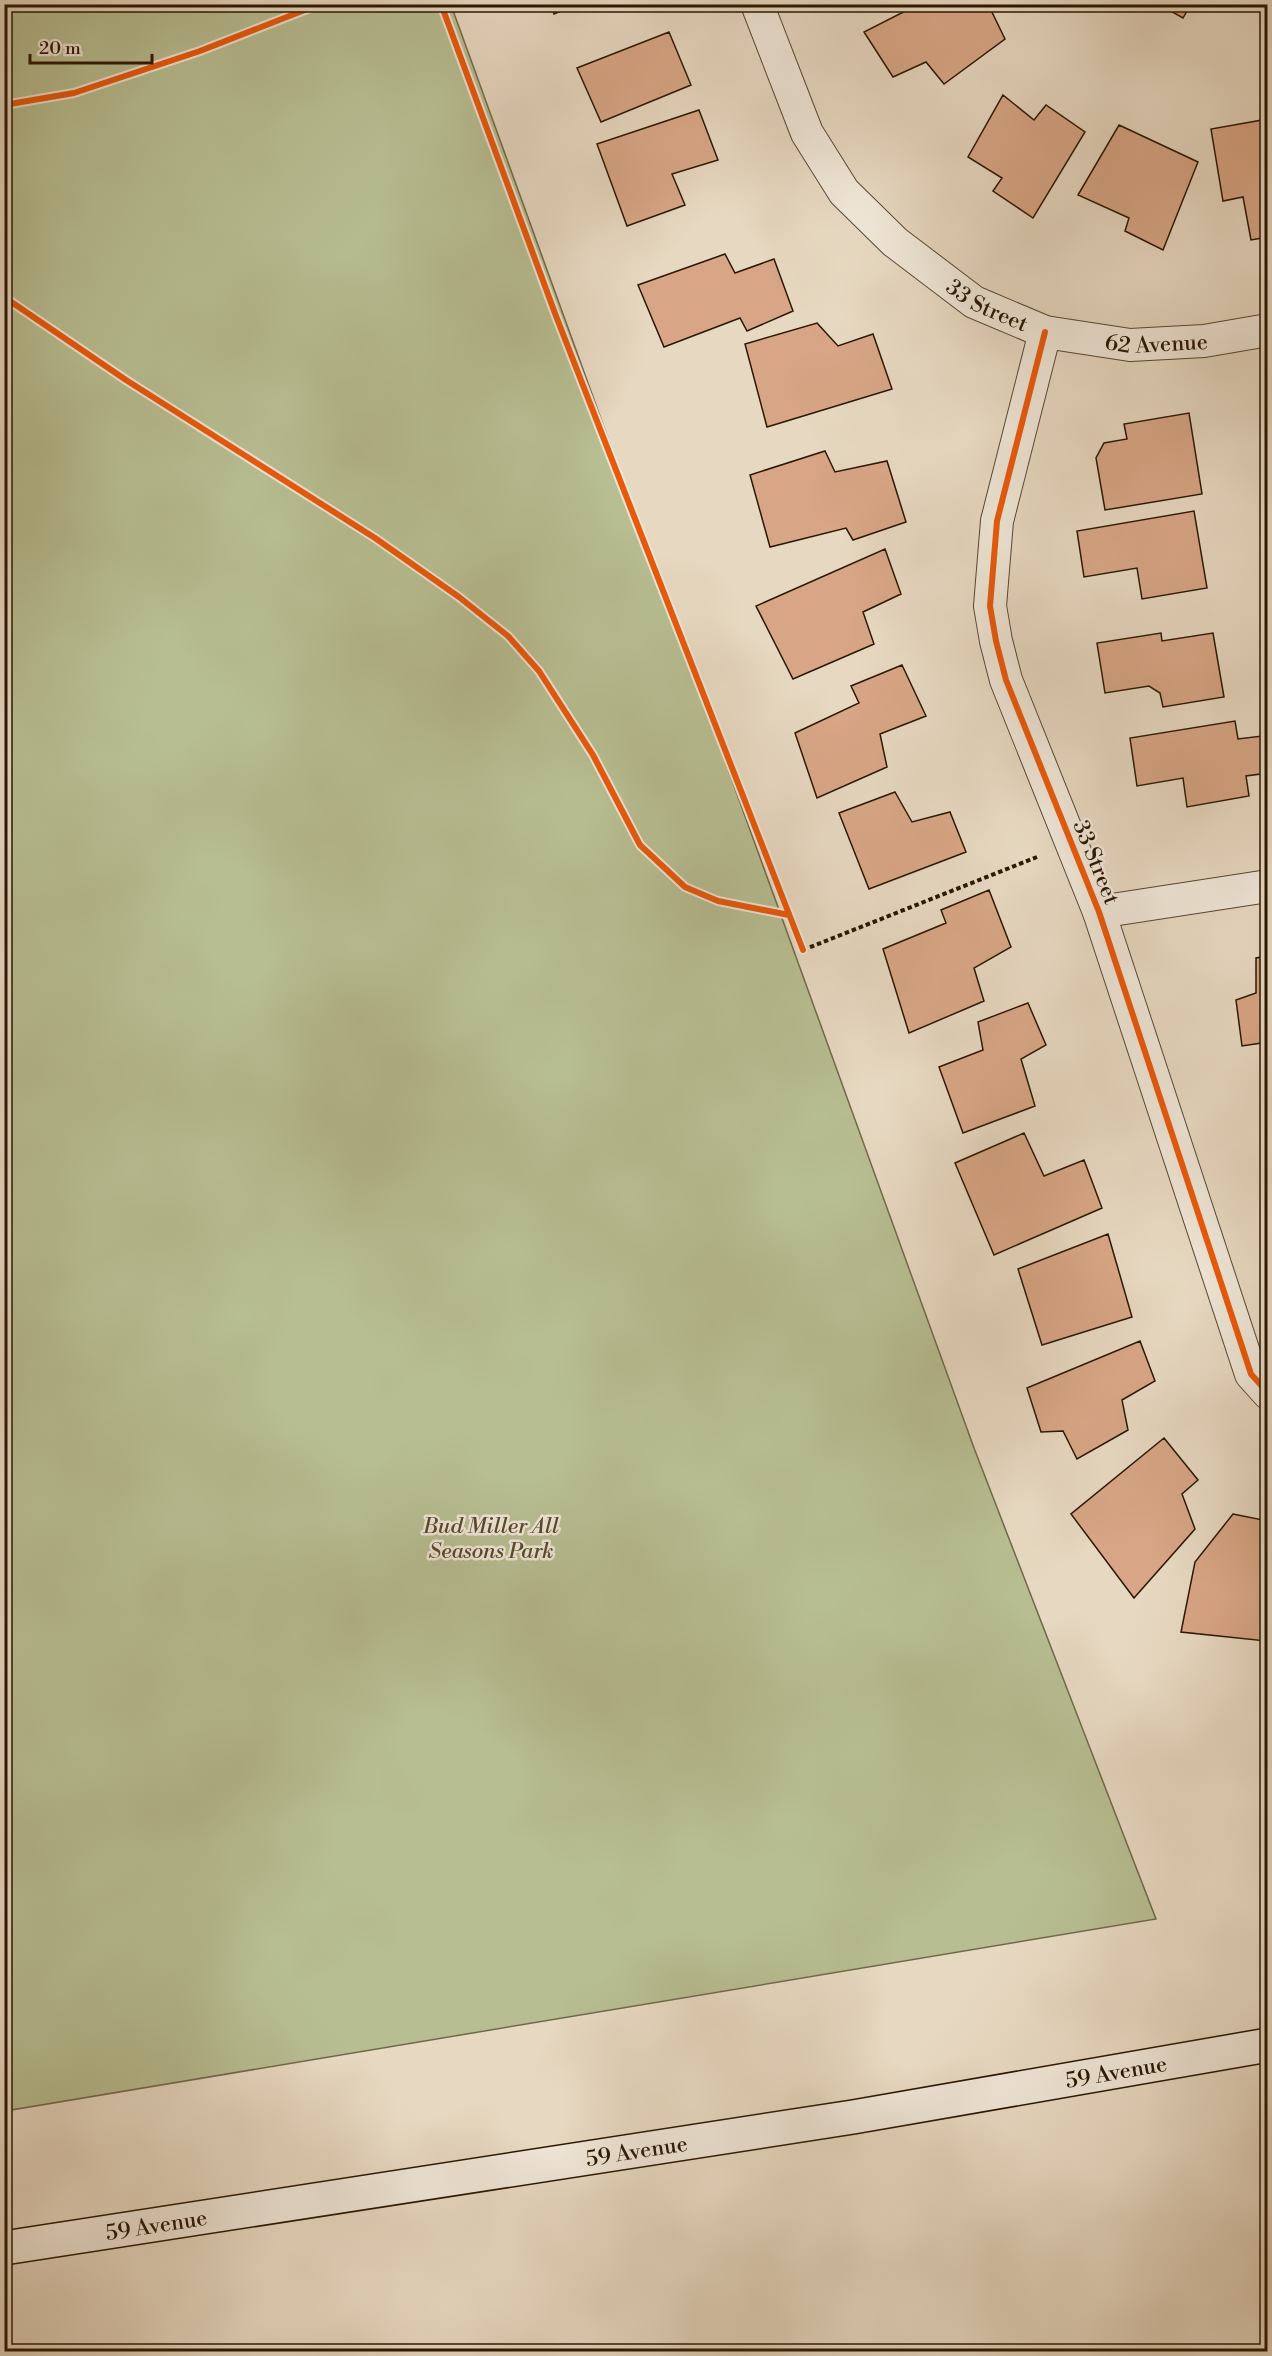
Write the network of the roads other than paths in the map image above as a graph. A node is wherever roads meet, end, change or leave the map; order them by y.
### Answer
1 (757, 4) edge
2 (1268, 330) edge
3 (1045, 332) junction
4 (1268, 886) edge
5 (1099, 912) junction
6 (1268, 1393) edge
7 (1268, 2045) edge
8 (4, 2248) edge

1 - 3 street, 33 Street
2 - 3 street, 62 Avenue
3 - 5 street, 33 Street
4 - 5 street
5 - 6 street, 33 Street
7 - 8 main road, 59 Avenue

